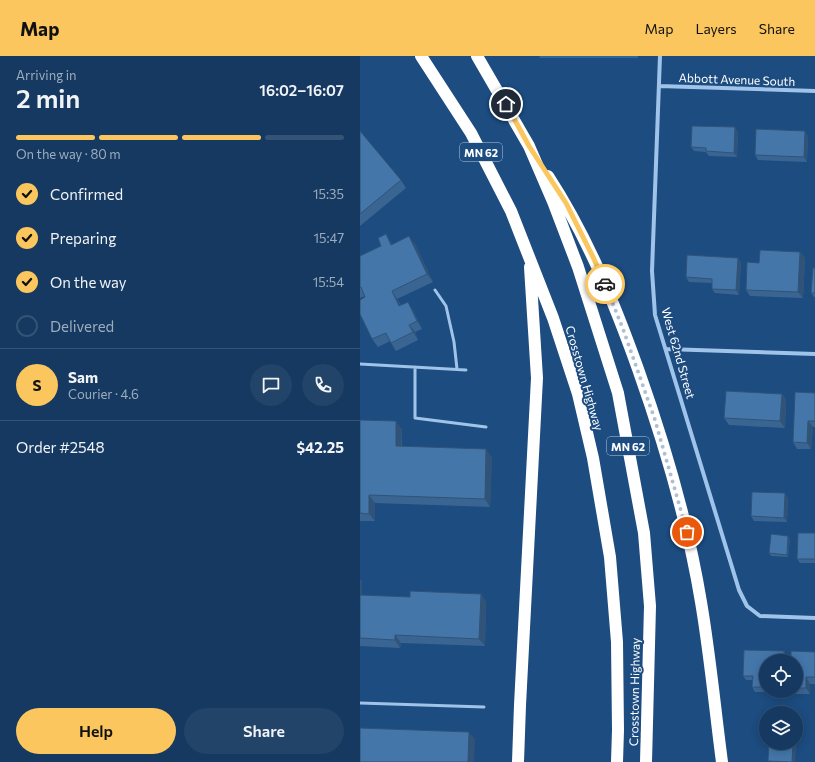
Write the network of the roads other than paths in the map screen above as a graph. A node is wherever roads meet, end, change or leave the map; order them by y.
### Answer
1 (422, 56) edge
2 (477, 56) edge
3 (660, 56) edge
4 (659, 86) junction
5 (815, 91) edge
6 (529, 146) junction
7 (529, 254) junction
8 (435, 290) dead end
9 (666, 349) junction
10 (815, 354) edge
11 (360, 364) edge
12 (415, 367) junction
13 (457, 369) junction
14 (466, 370) dead end
15 (486, 427) dead end
16 (815, 618) edge
17 (360, 703) edge
18 (484, 707) dead end
19 (518, 762) edge
20 (617, 762) edge
21 (646, 762) edge
22 (722, 762) edge

1 - 7 highway, Crosstown Highway / MN 62
2 - 6 highway, Crosstown Highway / MN 62
3 - 4 street, West 62nd Street
4 - 5 street, Abbott Avenue South
4 - 9 street, West 62nd Street
6 - 21 highway, Crosstown Highway / MN 62
6 - 22 highway
7 - 19 highway
7 - 20 highway, Crosstown Highway / MN 62
8 - 13 lane
9 - 10 street
9 - 16 street, West 62nd Street
11 - 12 lane
12 - 13 lane
12 - 15 lane
13 - 14 lane
17 - 18 lane

